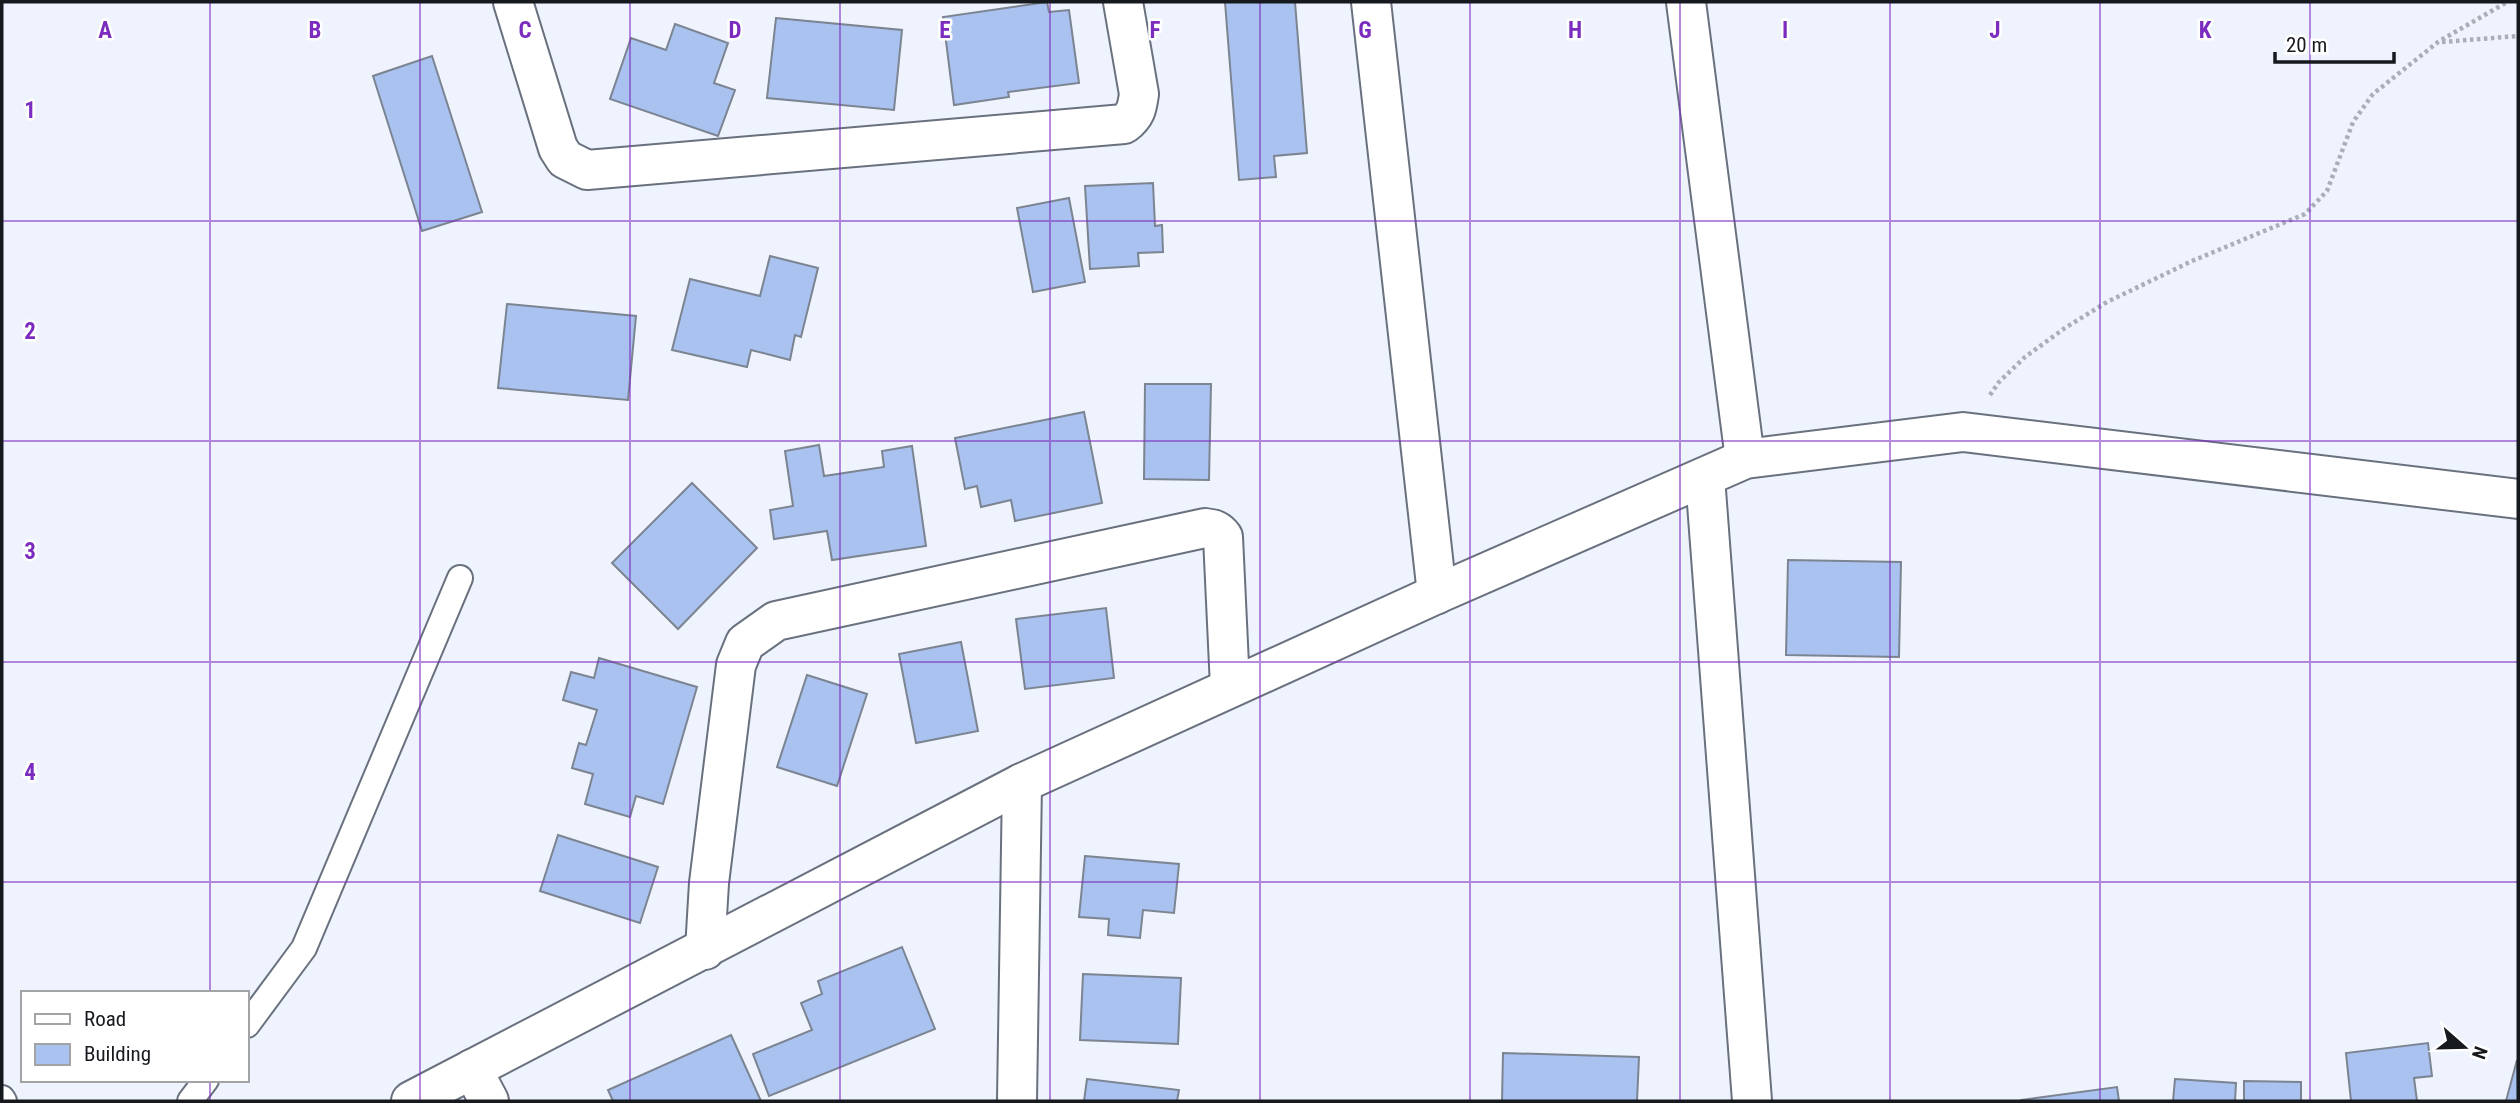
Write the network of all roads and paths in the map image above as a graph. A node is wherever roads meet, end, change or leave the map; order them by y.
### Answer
1 (513, 2) edge
2 (1123, 2) edge
3 (1371, 2) edge
4 (1686, 2) edge
5 (2507, 2) edge
6 (2518, 36) edge
7 (2438, 42) junction
8 (1964, 432) junction
9 (1745, 459) junction
10 (1705, 477) junction
11 (2518, 499) edge
12 (460, 578) dead end
13 (1437, 594) junction
14 (1230, 687) junction
15 (1022, 783) junction
16 (705, 950) junction
17 (248, 1024) edge
18 (204, 1082) edge
19 (480, 1085) edge
20 (190, 1101) edge
21 (411, 1101) edge
22 (1017, 1101) edge
23 (1752, 1101) edge

1 - 2 street
3 - 13 street
4 - 9 street
5 - 7 path
6 - 7 path
7 - 8 path
8 - 9 street
8 - 11 street
9 - 10 street
10 - 13 street
10 - 23 street
12 - 17 lane
13 - 14 street
14 - 15 street
14 - 16 street
15 - 16 street
15 - 22 street
16 - 19 street
18 - 20 lane
19 - 21 street

